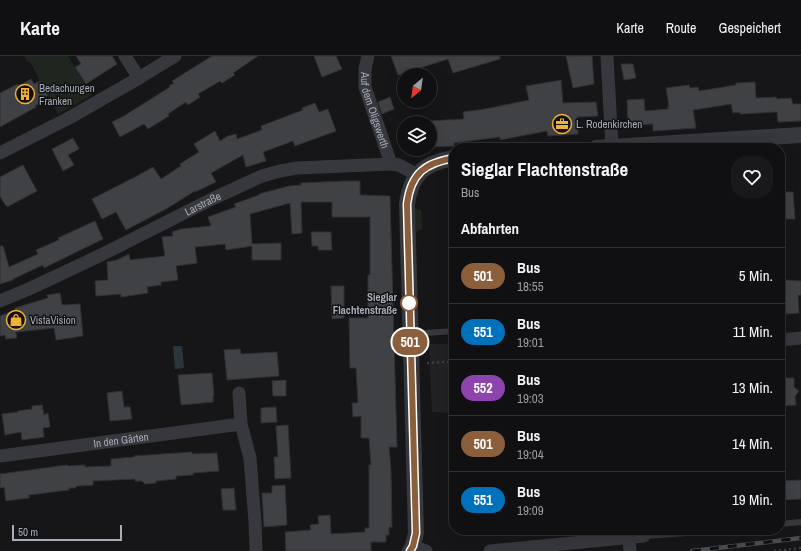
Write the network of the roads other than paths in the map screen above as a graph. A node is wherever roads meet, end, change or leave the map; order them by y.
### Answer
1 (125, 56) edge
2 (174, 56) edge
3 (368, 56) edge
4 (607, 56) edge
5 (139, 78) junction
6 (801, 135) edge
7 (612, 143) edge
8 (736, 143) edge
9 (0, 153) edge
10 (449, 159) edge
11 (390, 164) junction
12 (417, 175) junction
13 (0, 301) edge
14 (449, 331) edge
15 (410, 334) junction
16 (801, 338) edge
17 (785, 340) edge
18 (239, 393) dead end
19 (242, 424) junction
20 (0, 456) edge
21 (801, 522) edge
22 (785, 524) edge
23 (636, 535) edge
24 (629, 537) junction
25 (416, 549) edge
26 (256, 551) edge
27 (490, 551) edge
28 (630, 551) edge

1 - 5 street
2 - 5 street
3 - 11 street, Auf dem Oligswerth
4 - 7 street
5 - 9 street
6 - 8 street
10 - 12 street
11 - 12 street, Larstraße
11 - 13 street, Larstraße
12 - 15 street
14 - 15 lane
15 - 25 street
16 - 17 street
18 - 19 street
19 - 20 street, In den Gärten
19 - 26 street
21 - 22 lane
23 - 24 street
24 - 27 street
24 - 28 street

